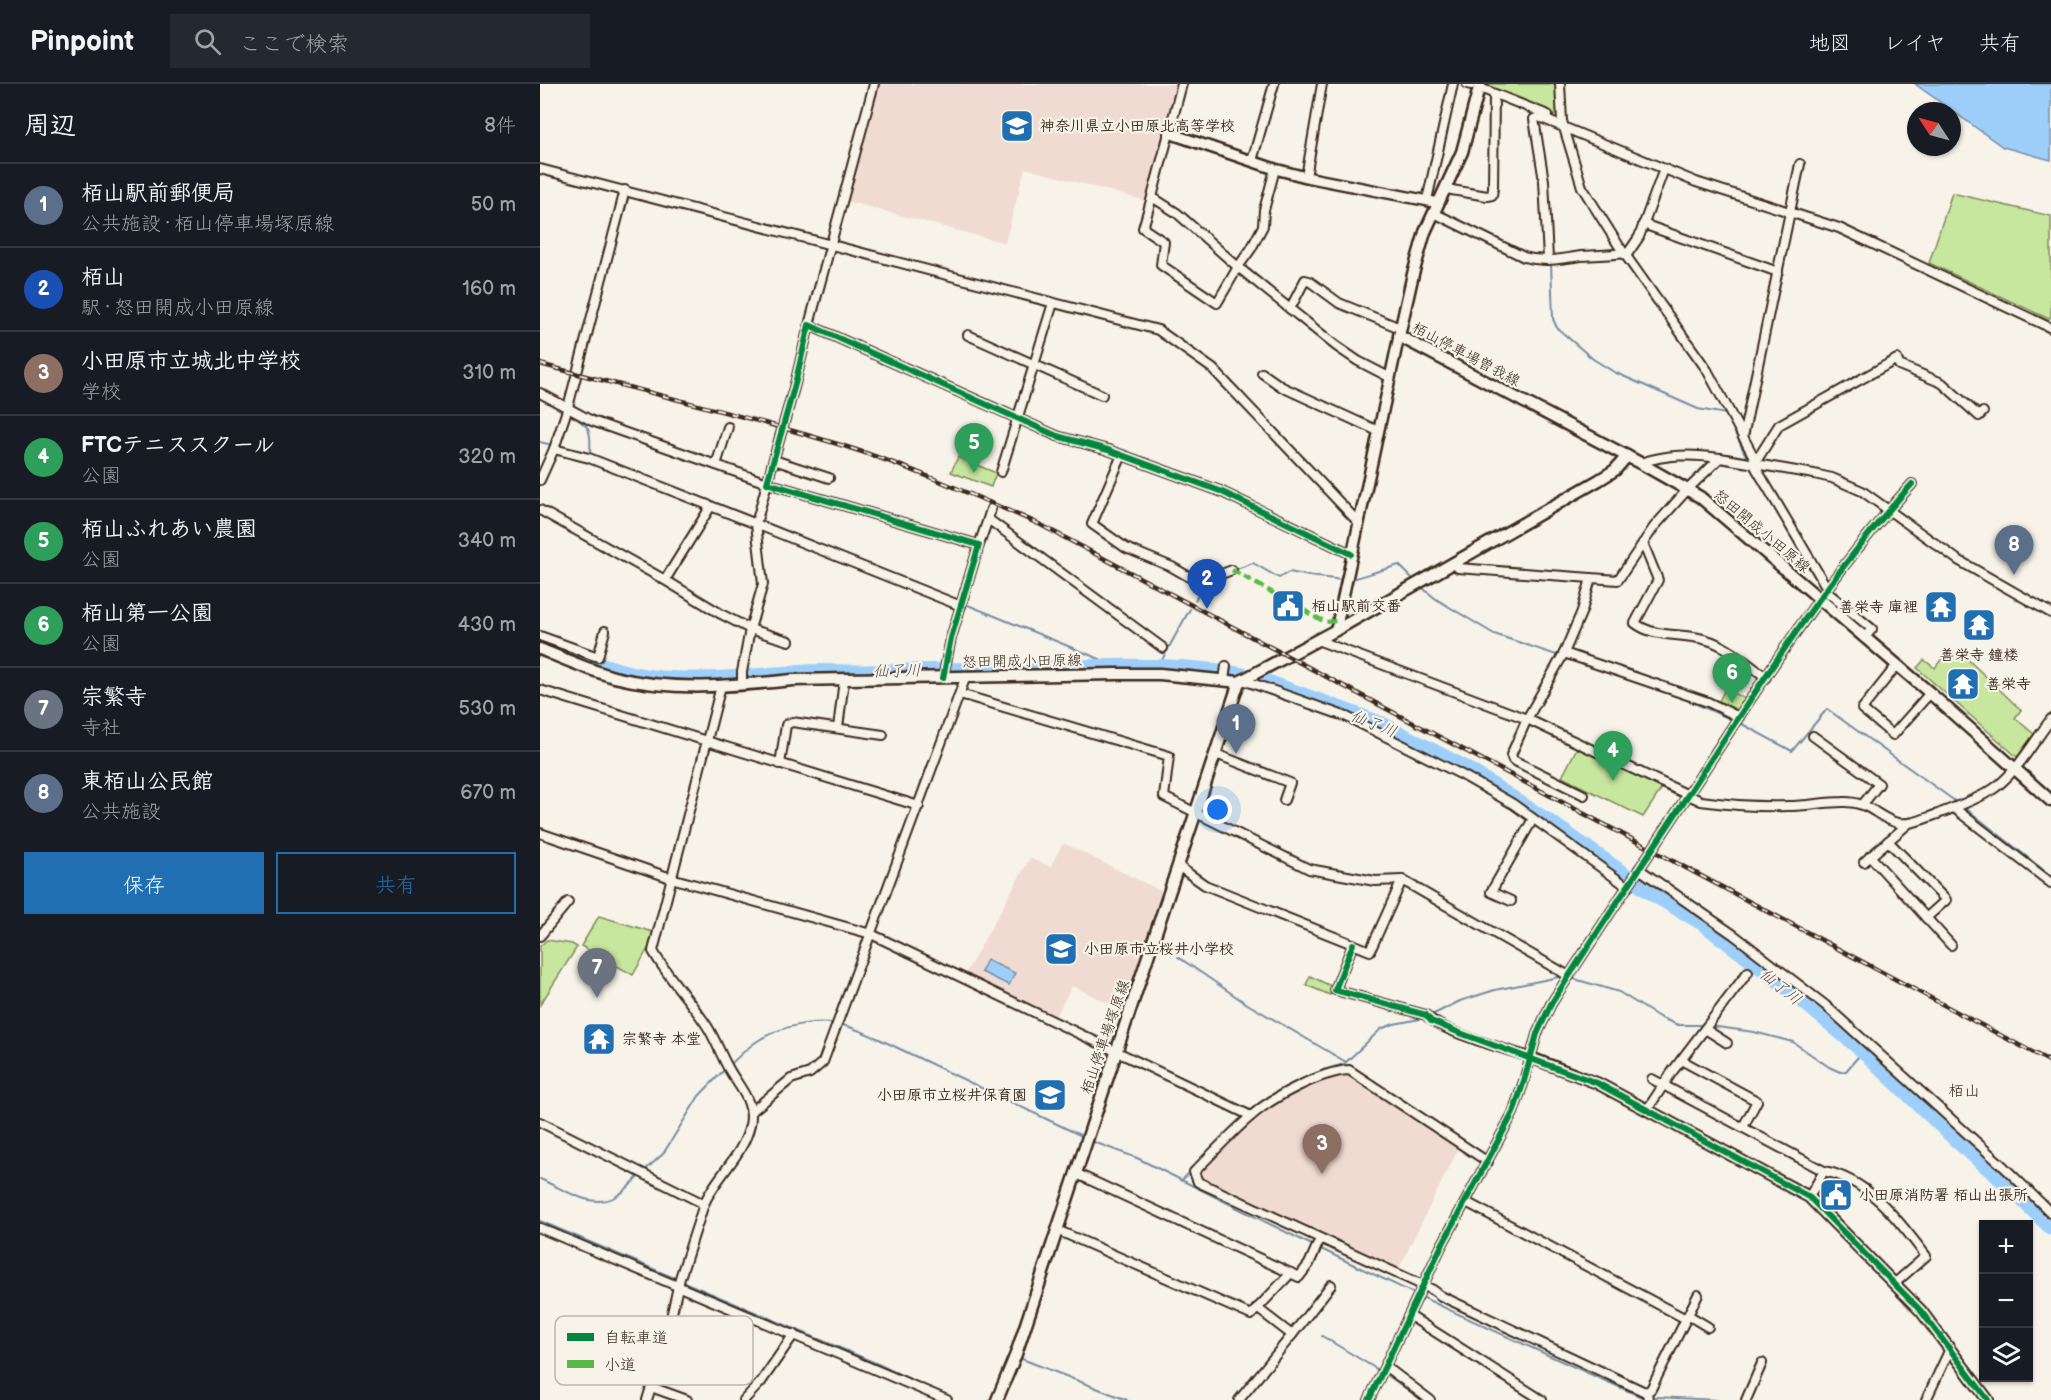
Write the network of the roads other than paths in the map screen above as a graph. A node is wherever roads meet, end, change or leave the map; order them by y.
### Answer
1 (874, 84) edge
2 (1182, 84) edge
3 (1274, 84) edge
4 (1322, 84) edge
5 (1453, 84) edge
6 (1560, 84) edge
7 (1476, 86) edge
8 (1494, 94) junction
9 (1540, 115) junction
10 (1563, 124) junction
11 (1169, 133) junction
12 (1251, 161) junction
13 (1800, 164) dead end
14 (540, 169) edge
15 (1275, 169) junction
16 (1664, 169) junction
17 (1306, 177) junction
18 (1446, 189) junction
19 (625, 190) junction
20 (1152, 197) junction
21 (1427, 200) junction
22 (1437, 208) junction
23 (1789, 212) junction
24 (1643, 224) junction
25 (832, 244) junction
26 (1625, 254) junction
27 (1548, 260) junction
28 (1238, 267) junction
29 (1778, 272) junction
30 (1053, 303) junction
31 (1290, 309) junction
32 (809, 325) junction
33 (2051, 328) edge
34 (1400, 332) junction
35 (968, 335) dead end
36 (1034, 364) junction
37 (1262, 373) dead end
38 (1389, 377) junction
39 (540, 393) edge
40 (1102, 395) dead end
41 (568, 407) junction
42 (1983, 412) dead end
43 (1018, 420) junction
44 (728, 427) dead end
45 (1378, 431) junction
46 (1743, 437) junction
47 (554, 449) junction
48 (1122, 455) junction
49 (1627, 456) junction
50 (1720, 458) junction
51 (774, 460) junction
52 (1752, 462) junction
53 (1640, 463) junction
54 (716, 465) junction
55 (1001, 472) dead end
56 (829, 478) dead end
57 (540, 480) edge
58 (767, 483) junction
59 (1912, 484) dead end
60 (1687, 490) junction
61 (711, 506) junction
62 (540, 510) edge
63 (991, 510) dead end
64 (1889, 510) junction
65 (988, 519) junction
66 (1358, 522) junction
67 (756, 524) junction
68 (1644, 543) junction
69 (979, 545) junction
70 (1351, 555) junction
71 (1453, 563) junction
72 (1232, 570) dead end
73 (1591, 578) junction
74 (665, 580) junction
75 (1824, 592) junction
76 (961, 606) junction
77 (2051, 613) edge
78 (750, 629) junction
79 (1336, 630) junction
80 (605, 631) dead end
81 (540, 636) edge
82 (1317, 640) junction
83 (789, 641) dead end
84 (1162, 648) dead end
85 (540, 650) edge
86 (1564, 652) junction
87 (596, 663) junction
88 (1897, 665) junction
89 (1226, 666) dead end
90 (943, 676) junction
91 (966, 676) junction
92 (1766, 677) junction
93 (844, 680) junction
94 (1224, 680) junction
95 (1241, 681) junction
96 (742, 683) junction
97 (721, 686) junction
98 (540, 690) edge
99 (1930, 693) junction
100 (960, 694) junction
101 (1739, 717) junction
102 (1527, 719) junction
103 (2051, 719) edge
104 (838, 728) junction
105 (883, 735) dead end
106 (1813, 736) dead end
107 (708, 741) junction
108 (1216, 754) junction
109 (761, 758) junction
110 (780, 764) junction
111 (757, 766) dead end
112 (2016, 767) junction
113 (1584, 795) dead end
114 (1689, 795) junction
115 (1284, 800) dead end
116 (2051, 801) edge
117 (1863, 804) junction
118 (918, 806) junction
119 (1954, 808) junction
120 (1196, 815) junction
121 (1533, 819) junction
122 (1908, 824) junction
123 (540, 834) edge
124 (1888, 841) junction
125 (1178, 866) junction
126 (1638, 871) junction
127 (671, 878) junction
128 (1402, 880) junction
129 (2051, 884) edge
130 (1628, 886) junction
131 (1510, 901) dead end
132 (568, 902) dead end
133 (1926, 918) junction
134 (871, 934) junction
135 (540, 936) edge
136 (1353, 944) junction
137 (1951, 945) dead end
138 (1748, 972) dead end
139 (1569, 977) junction
140 (1704, 1030) junction
141 (1727, 1043) dead end
142 (1116, 1051) junction
143 (1529, 1057) junction
144 (1681, 1060) junction
145 (1652, 1079) dead end
146 (1662, 1085) junction
147 (1647, 1110) junction
148 (751, 1112) junction
149 (1251, 1116) junction
150 (540, 1122) edge
151 (1743, 1127) junction
152 (1488, 1162) junction
153 (1824, 1171) junction
154 (1075, 1173) junction
155 (1809, 1197) junction
156 (1466, 1202) junction
157 (704, 1204) junction
158 (2051, 1213) edge
159 (540, 1228) edge
160 (1057, 1230) junction
161 (1320, 1239) junction
162 (1291, 1273) junction
163 (679, 1283) junction
164 (1894, 1284) junction
165 (1332, 1285) dead end
166 (1424, 1286) junction
167 (1698, 1295) dead end
168 (1257, 1308) junction
169 (671, 1316) edge
170 (1410, 1316) junction
171 (1687, 1317) junction
172 (1708, 1327) dead end
173 (794, 1334) junction
174 (1292, 1335) junction
175 (1950, 1349) junction
176 (1762, 1363) dead end
177 (1385, 1366) junction
178 (651, 1387) joint
179 (1648, 1395) edge
180 (1747, 1398) edge
181 (647, 1400) edge
182 (687, 1400) edge
183 (744, 1400) edge
184 (947, 1400) edge
185 (997, 1400) edge
186 (1239, 1400) edge
187 (1369, 1400) edge
188 (1430, 1400) edge
189 (1542, 1400) edge
190 (1926, 1400) edge
191 (1988, 1400) edge

1 - 25 street
2 - 11 street
3 - 12 street
4 - 17 street
5 - 21 street
6 - 10 street
7 - 8 street
7 - 18 main road, 栢山停車場曽我線
8 - 9 street
8 - 18 street
9 - 10 street
9 - 27 street
10 - 16 street
10 - 26 street
11 - 12 street
11 - 20 street
12 - 15 street
13 - 23 street
14 - 19 street
15 - 17 street
15 - 28 street
16 - 23 street
16 - 24 street
17 - 21 street
18 - 22 main road, 栢山停車場曽我線
19 - 25 street
19 - 41 street
20 - 28 street
20 - 28 street
21 - 22 street
22 - 27 street
22 - 34 main road, 栢山停車場曽我線
23 - 29 street
23 - 33 street
24 - 26 street
24 - 29 street
25 - 30 street
25 - 32 street
26 - 27 street
26 - 46 street
28 - 31 street
29 - 46 street
30 - 36 street
30 - 66 street
31 - 34 street
31 - 38 street
32 - 43 street
32 - 51 street
34 - 38 street
34 - 49 main road, 栢山停車場曽我線
35 - 36 street
36 - 40 street
36 - 43 street
37 - 45 street
38 - 45 street
39 - 41 street
41 - 47 street
41 - 54 street
42 - 52 street
43 - 48 street
43 - 55 street
44 - 54 street
45 - 66 street
46 - 52 street
47 - 57 street
47 - 61 street
48 - 70 street
48 - 72 street
49 - 53 main road, 怒田開成小田原線
49 - 71 main road
50 - 52 street
50 - 53 street
50 - 60 street
51 - 56 street
51 - 58 street
52 - 64 street
52 - 75 street
53 - 60 main road, 怒田開成小田原線
54 - 58 street
58 - 67 street
58 - 69 street
59 - 64 street
60 - 68 street
60 - 75 main road, 怒田開成小田原線
61 - 67 street
61 - 74 street
62 - 74 street
63 - 65 street
64 - 75 street
64 - 77 street
65 - 69 street
65 - 84 street
66 - 70 street
67 - 76 street
67 - 78 street
68 - 73 street
68 - 92 street
69 - 76 street
70 - 79 street
71 - 73 street
71 - 79 main road
73 - 86 street
74 - 78 street
75 - 88 main road, 怒田開成小田原線
75 - 92 street
76 - 90 street
78 - 83 street
78 - 96 street
79 - 82 main road
80 - 87 street
81 - 87 street
82 - 95 main road
82 - 102 street
85 - 87 main road, 怒田開成小田原線
86 - 101 street
86 - 102 street
87 - 97 main road, 怒田開成小田原線
88 - 99 main road, 怒田開成小田原線
88 - 99 street
89 - 94 street
90 - 91 main road, 怒田開成小田原線
90 - 93 main road, 怒田開成小田原線
91 - 94 main road, 怒田開成小田原線
91 - 100 street
92 - 101 street
93 - 96 main road, 怒田開成小田原線
93 - 104 street
94 - 95 main road, 怒田開成小田原線
95 - 108 main road, 栢山停車場塚原線
95 - 121 street
96 - 97 main road, 怒田開成小田原線
97 - 107 street
98 - 107 street
99 - 112 main road, 怒田開成小田原線
100 - 118 street
100 - 120 street
101 - 114 street
102 - 113 street
102 - 114 street
103 - 112 street
104 - 105 street
104 - 110 street
106 - 117 street
107 - 109 street
107 - 127 street
108 - 115 street
108 - 120 main road, 栢山停車場塚原線
109 - 110 street
109 - 111 street
110 - 118 street
112 - 116 main road, 怒田開成小田原線
112 - 119 street
114 - 117 street
114 - 126 street
117 - 122 street
118 - 134 street
119 - 122 street
119 - 129 street
120 - 125 main road, 栢山停車場塚原線
120 - 128 street
121 - 130 street
121 - 131 street
122 - 124 street
123 - 127 street
124 - 133 street
124 - 133 street
125 - 136 street
125 - 142 main road, 栢山停車場塚原線
126 - 130 street
126 - 158 street
127 - 134 street
127 - 148 street
128 - 136 street
128 - 139 street
130 - 139 street
132 - 135 street
133 - 137 street
134 - 142 street
134 - 148 street
136 - 143 street
138 - 140 street
139 - 143 street
140 - 141 street
140 - 144 street
142 - 149 street
142 - 154 main road, 栢山停車場塚原線
143 - 147 street
143 - 152 street
144 - 146 street
144 - 151 street
145 - 146 street
146 - 147 street
146 - 151 street
147 - 155 street
148 - 157 street
149 - 152 street
149 - 161 street
150 - 157 street
151 - 153 street
152 - 156 street
153 - 155 street
153 - 164 street
154 - 160 main road, 栢山停車場塚原線
154 - 162 street
155 - 164 street
156 - 166 street
156 - 171 street
157 - 163 street
159 - 163 street
160 - 168 street
160 - 185 main road, 栢山停車場塚原線
161 - 162 street
161 - 166 street
162 - 168 street
163 - 169 street
163 - 173 street
164 - 175 street
165 - 174 street
166 - 170 street
166 - 179 street
167 - 171 street
168 - 174 street
170 - 177 street
170 - 189 street
171 - 172 street
171 - 179 street
173 - 183 street
173 - 184 street
174 - 186 street
175 - 190 street
175 - 191 street
176 - 180 street
177 - 187 street
177 - 188 street
178 - 181 street
178 - 182 street

